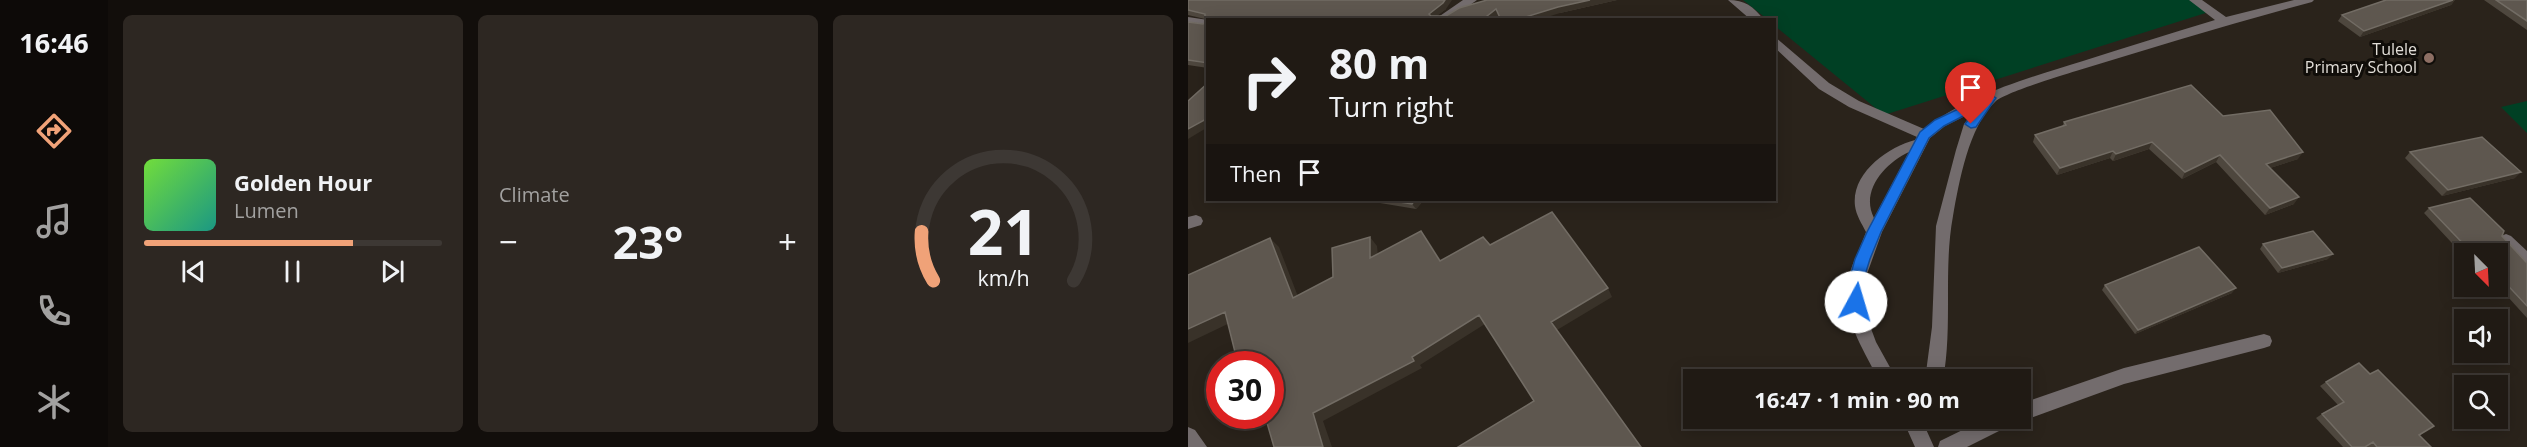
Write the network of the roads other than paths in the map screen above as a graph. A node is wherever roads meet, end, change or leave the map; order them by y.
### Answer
1 (1471, 0) edge
2 (1734, 0) edge
3 (2195, 0) edge
4 (2308, 0) edge
5 (1443, 18) edge
6 (1756, 18) edge
7 (1188, 21) edge
8 (2224, 21) junction
9 (1206, 24) edge
10 (1776, 42) edge
11 (1990, 98) junction
12 (1922, 140) junction
13 (1874, 232) junction
14 (2506, 240) edge
15 (2527, 261) edge
16 (2264, 341) dead end
17 (1882, 369) edge
18 (1935, 369) edge
19 (2031, 409) edge
20 (1984, 429) edge
21 (1188, 436) edge
22 (1198, 447) edge
23 (1947, 447) edge

1 - 5 street
2 - 6 street
3 - 8 street
4 - 8 street
7 - 9 street
8 - 11 street
10 - 12 street
11 - 12 street
11 - 18 street
12 - 13 street
12 - 13 street
13 - 17 street
14 - 15 street
16 - 19 street
20 - 23 street
21 - 22 street

